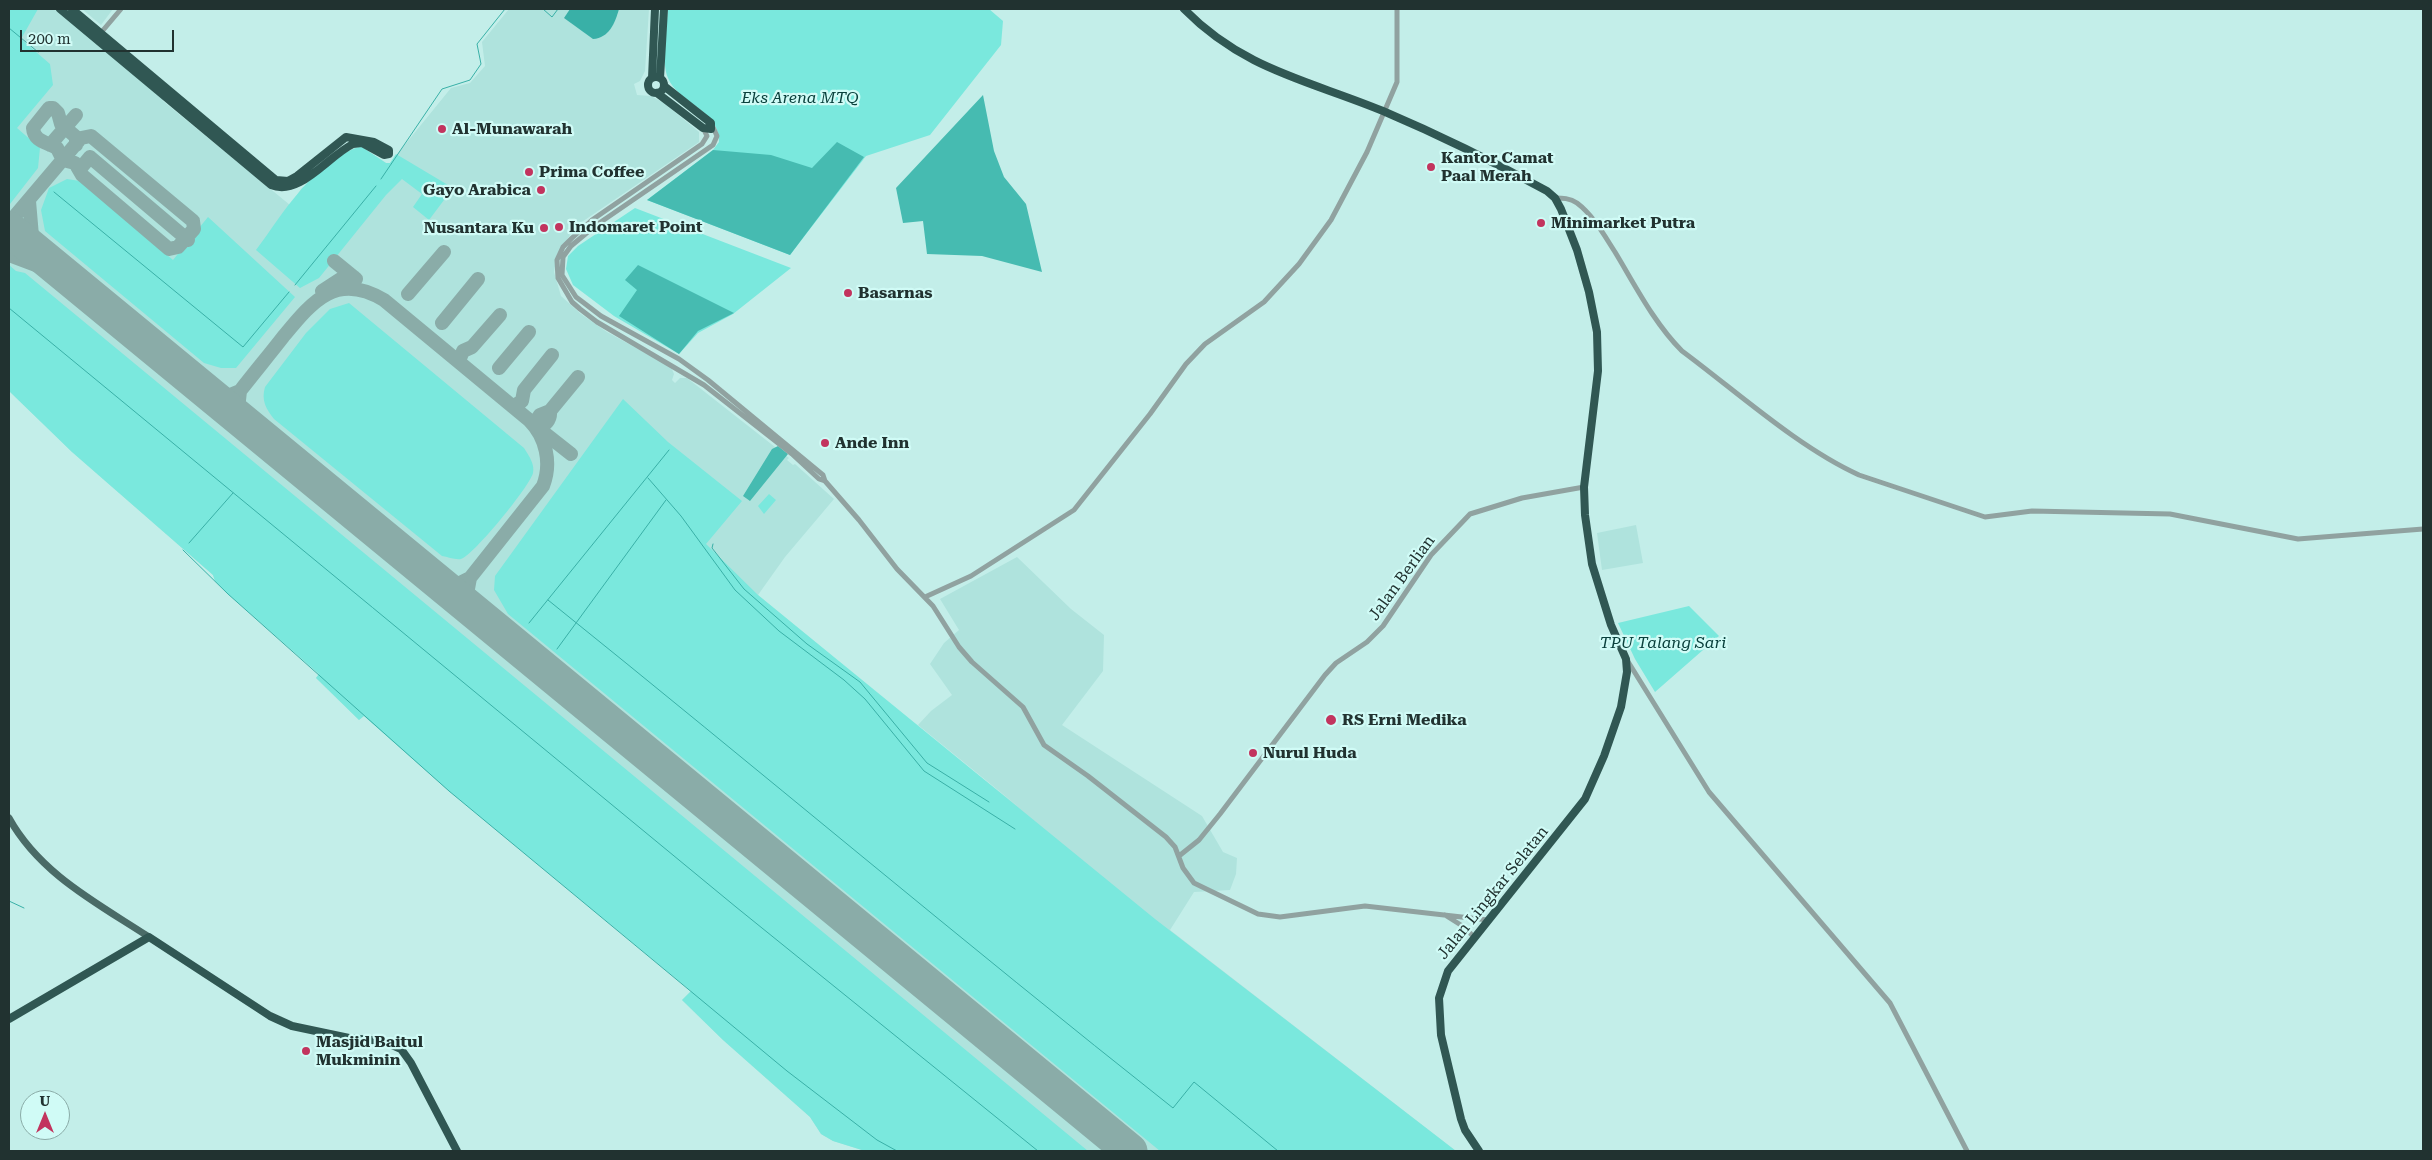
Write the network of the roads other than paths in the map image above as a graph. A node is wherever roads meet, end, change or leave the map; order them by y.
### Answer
1 (60, 9) edge
2 (72, 9) edge
3 (121, 9) edge
4 (655, 9) edge
5 (664, 9) edge
6 (1184, 9) edge
7 (1398, 9) edge
8 (99, 36) junction
9 (659, 81) junction
10 (657, 93) junction
11 (1385, 112) junction
12 (711, 123) junction
13 (703, 128) junction
14 (329, 156) junction
15 (1555, 198) junction
16 (592, 220) junction
17 (595, 226) junction
18 (708, 380) junction
19 (704, 385) junction
20 (825, 482) junction
21 (1584, 487) junction
22 (2423, 529) edge
23 (925, 597) junction
24 (1626, 659) junction
25 (9, 818) edge
26 (1179, 856) junction
27 (1442, 914) junction
28 (1488, 920) junction
29 (148, 937) junction
30 (1474, 937) junction
31 (9, 1020) edge
32 (457, 1151) edge
33 (1479, 1151) edge
34 (1967, 1151) edge

1 - 8 highway
2 - 8 highway
3 - 8 street
4 - 9 highway
5 - 9 highway
6 - 11 highway
7 - 11 street
8 - 14 highway
9 - 10 highway
9 - 10 highway
9 - 12 highway
10 - 13 highway
11 - 15 highway
11 - 23 street
12 - 13 highway
12 - 17 street
13 - 16 street
14 - 14 highway
15 - 21 highway
15 - 22 street
16 - 17 street
16 - 19 street
17 - 18 street
18 - 19 street
18 - 20 street
19 - 20 street
20 - 23 street
21 - 24 highway
21 - 26 street, Jalan Berlian
23 - 26 street
24 - 28 highway, Jalan Lingkar Selatan
24 - 34 street
25 - 29 main road
26 - 27 street
27 - 28 street
27 - 30 street
28 - 30 highway, Jalan Lingkar Selatan
29 - 31 highway
29 - 32 highway
30 - 33 highway, Jalan Lingkar Selatan

